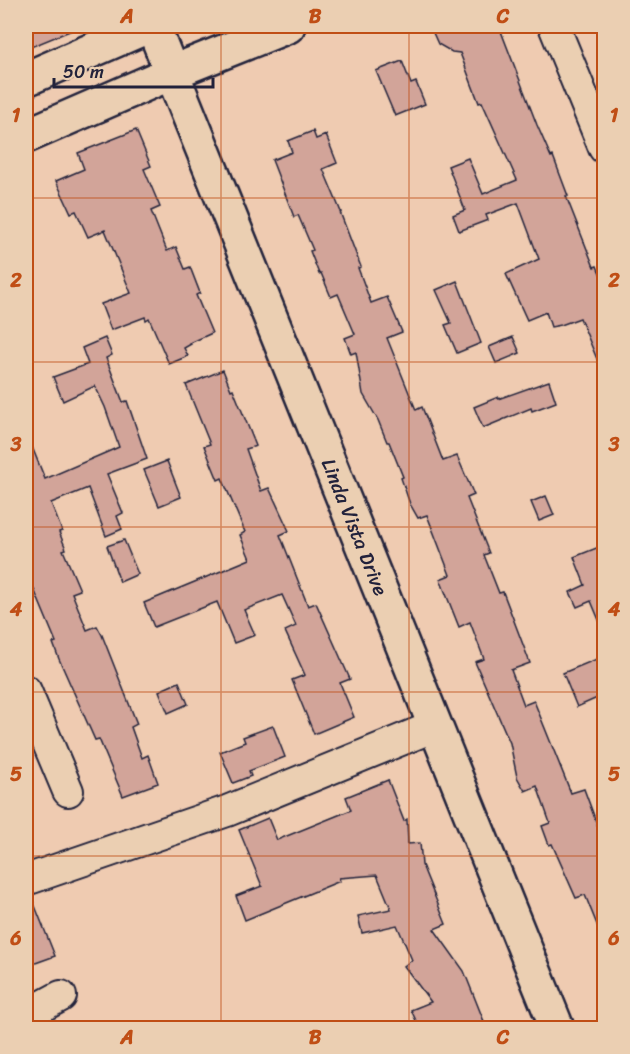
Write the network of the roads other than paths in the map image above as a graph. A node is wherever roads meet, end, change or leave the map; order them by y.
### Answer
1 (151, 26) edge
2 (288, 26) edge
3 (554, 26) edge
4 (172, 72) junction
5 (26, 79) edge
6 (26, 136) edge
7 (604, 148) edge
8 (26, 691) edge
9 (435, 726) junction
10 (68, 791) dead end
11 (26, 880) edge
12 (61, 996) dead end
13 (26, 1015) edge
14 (557, 1029) edge

1 - 4 main road, Linda Vista Drive
1 - 5 main road
2 - 4 main road
3 - 7 street
4 - 6 main road
4 - 9 main road, Linda Vista Drive
8 - 10 street
9 - 11 street
9 - 14 main road, Linda Vista Drive
12 - 13 street

